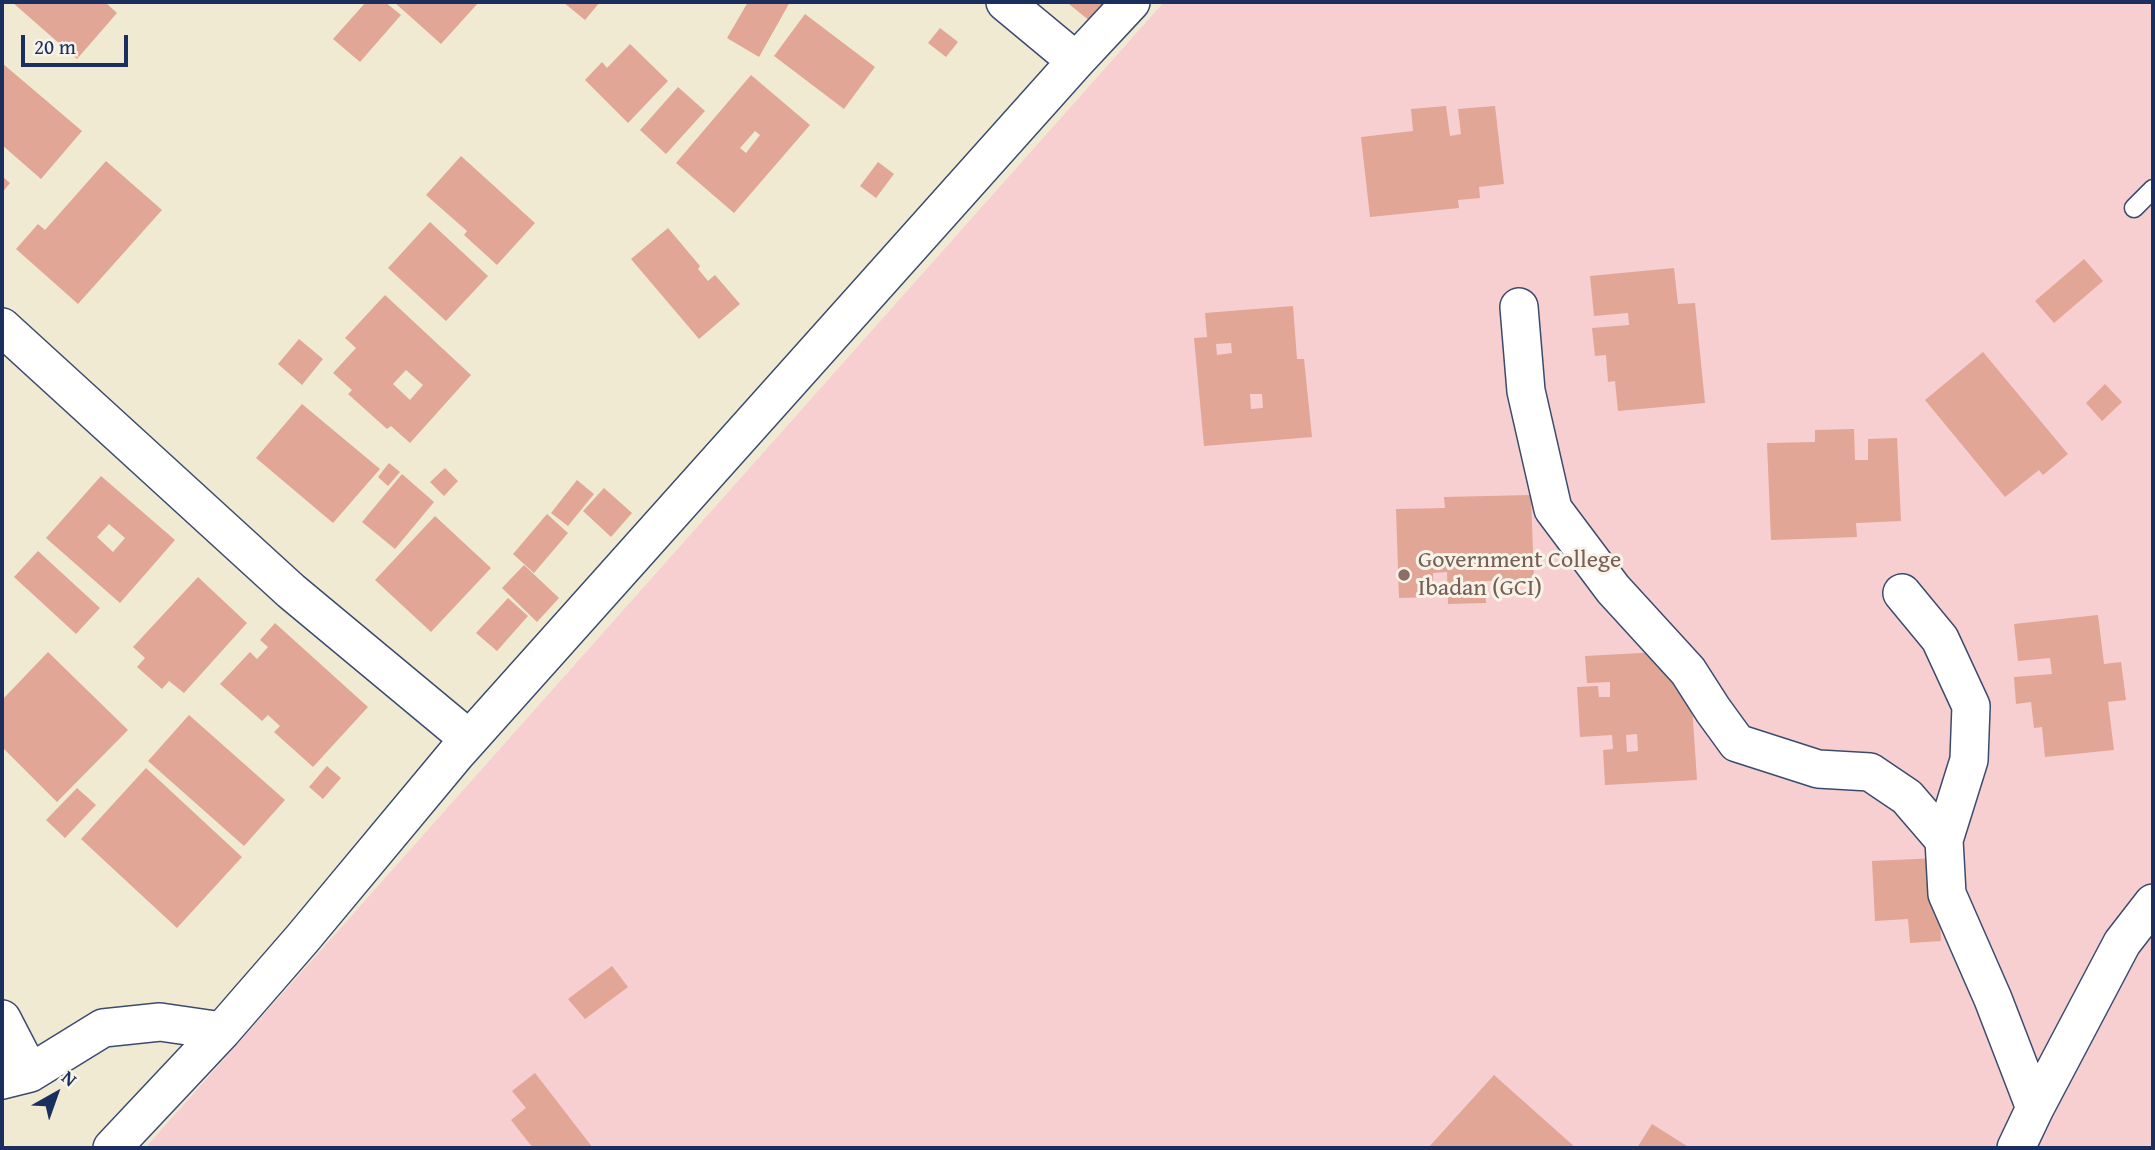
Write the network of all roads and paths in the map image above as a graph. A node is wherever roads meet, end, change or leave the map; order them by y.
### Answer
1 (1005, 2) edge
2 (1131, 2) edge
3 (1076, 61) junction
4 (2153, 189) edge
5 (2134, 208) dead end
6 (1519, 307) dead end
7 (2, 327) edge
8 (1902, 593) dead end
9 (469, 739) junction
10 (1944, 840) junction
11 (2153, 903) edge
12 (2, 1019) edge
13 (222, 1031) junction
14 (16, 1077) edge
15 (2035, 1108) junction
16 (111, 1148) edge
17 (2015, 1148) edge

1 - 3 street
2 - 3 street
3 - 9 street
4 - 5 lane
6 - 10 street
7 - 9 street
8 - 10 street
9 - 13 street
10 - 15 street
11 - 15 street
12 - 14 street
13 - 14 street
13 - 16 street
15 - 17 street

